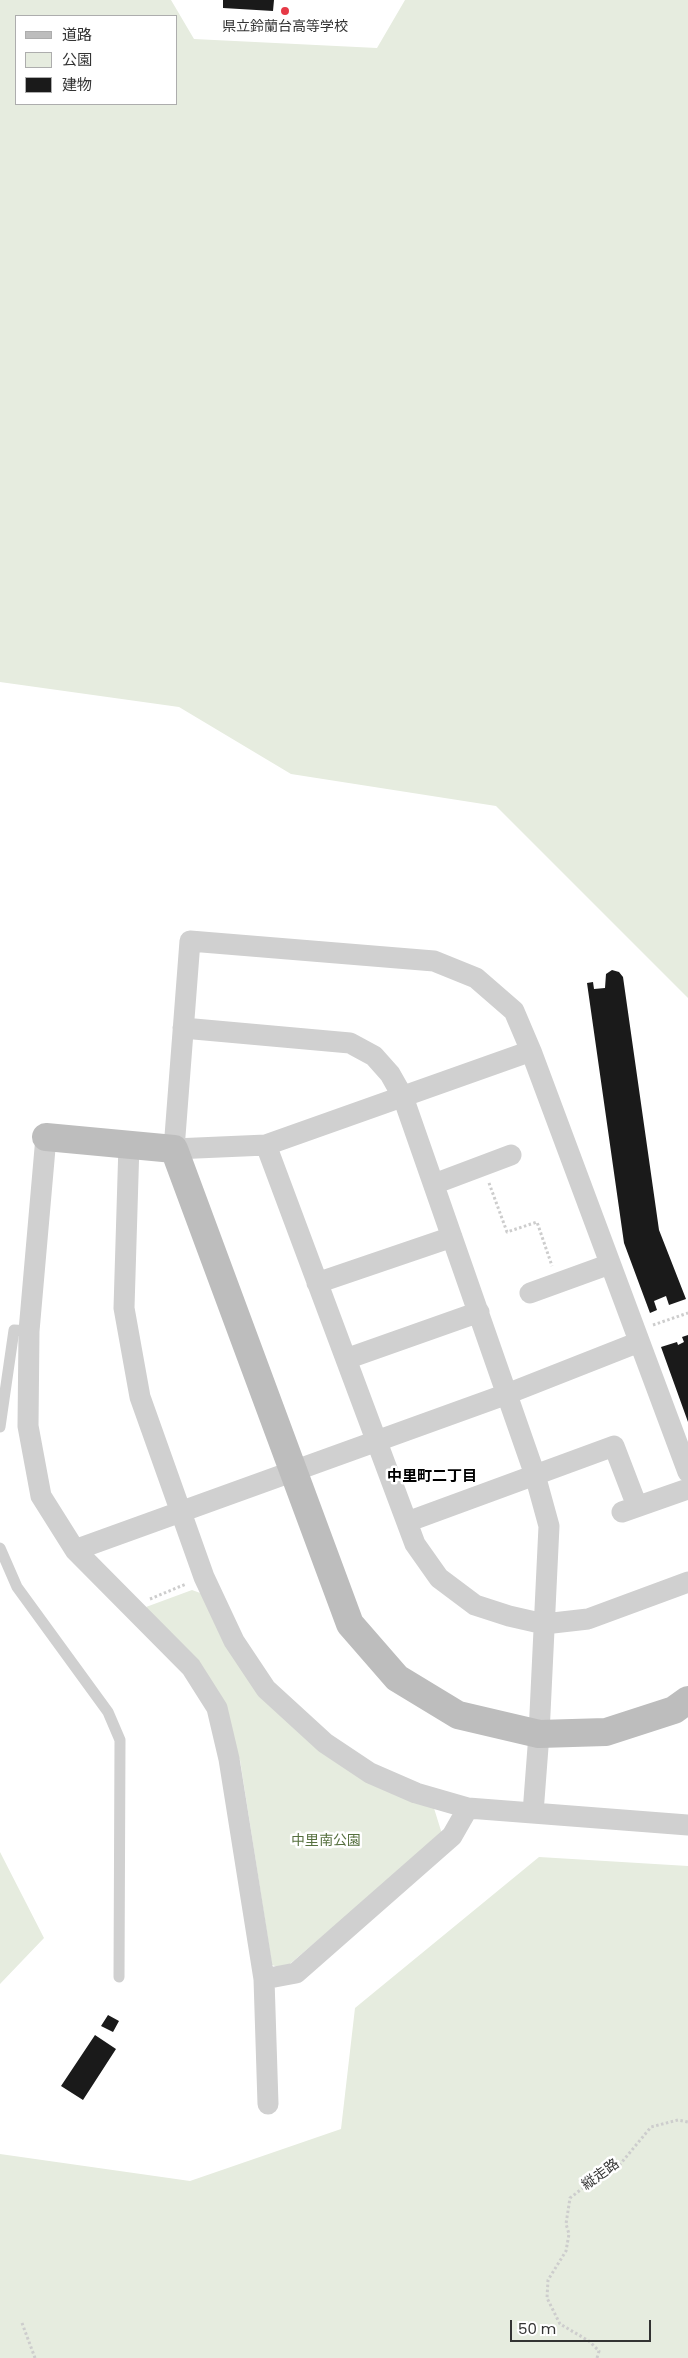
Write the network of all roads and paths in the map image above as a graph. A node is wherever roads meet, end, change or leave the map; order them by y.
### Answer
1 (183, 1028) junction
2 (532, 1051) junction
3 (403, 1097) junction
4 (46, 1137) joint
5 (128, 1144) junction
6 (266, 1145) junction
7 (174, 1149) junction
8 (511, 1155) dead end
9 (483, 1166) junction
10 (434, 1184) junction
11 (452, 1237) junction
12 (610, 1264) junction
13 (317, 1283) junction
14 (557, 1283) junction
15 (530, 1293) dead end
16 (479, 1312) junction
17 (688, 1313) edge
18 (29, 1331) junction
19 (639, 1342) junction
20 (346, 1359) junction
21 (507, 1394) junction
22 (0, 1428) edge
23 (377, 1442) junction
24 (688, 1472) edge
25 (293, 1473) junction
26 (535, 1475) junction
27 (688, 1489) edge
28 (180, 1512) junction
29 (406, 1522) junction
30 (0, 1548) edge
31 (75, 1550) junction
32 (204, 1577) junction
33 (688, 1582) edge
34 (131, 1606) junction
35 (544, 1624) junction
36 (688, 1700) edge
37 (539, 1734) junction
38 (468, 1808) junction
39 (533, 1813) junction
40 (688, 1825) edge
41 (119, 1977) dead end
42 (264, 1979) junction
43 (268, 2104) dead end
44 (688, 2122) edge
45 (22, 2323) dead end
46 (35, 2358) edge
47 (598, 2358) edge

1 - 2 street
1 - 3 street
1 - 7 street
2 - 3 street
2 - 12 street
3 - 6 street
3 - 10 street
4 - 5 street
4 - 18 street
5 - 7 street
5 - 28 street
6 - 7 street
6 - 13 street
7 - 25 street
8 - 9 street
9 - 10 street
9 - 14 path
10 - 11 street
11 - 13 street
11 - 16 street
12 - 14 street
12 - 19 street
13 - 20 street
14 - 15 street
16 - 20 street
16 - 21 street
17 - 19 path
18 - 22 lane
18 - 31 street
19 - 21 street
19 - 24 street
20 - 23 street
21 - 23 street
21 - 26 street
23 - 25 street
23 - 29 street
25 - 28 street
25 - 37 street
26 - 27 street
26 - 29 street
26 - 35 street
28 - 31 street
28 - 32 street
29 - 35 street
30 - 41 lane
31 - 34 street
32 - 34 path
32 - 38 street
33 - 35 street
34 - 42 street
35 - 37 street
36 - 37 street
37 - 39 street
38 - 39 street
38 - 42 street
39 - 40 street
42 - 43 street
44 - 47 path, 縦走路
45 - 46 path

